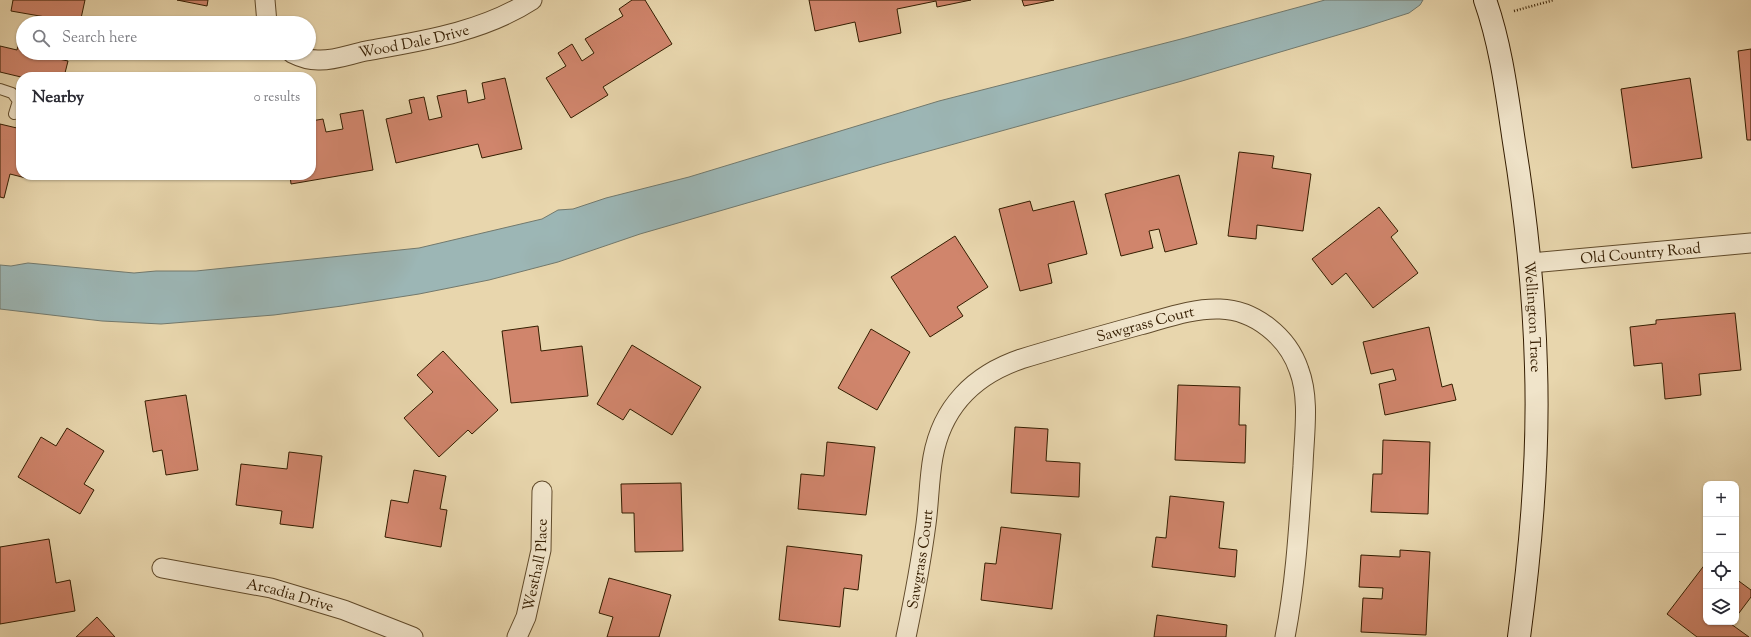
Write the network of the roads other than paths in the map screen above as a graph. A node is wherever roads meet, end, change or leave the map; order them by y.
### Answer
1 (265, 0) edge
2 (532, 0) edge
3 (1488, 8) edge
4 (266, 16) edge
5 (316, 60) edge
6 (0, 89) edge
7 (16, 98) edge
8 (16, 108) edge
9 (14, 114) dead end
10 (1751, 243) edge
11 (1531, 262) junction
12 (542, 490) dead end
13 (162, 568) dead end
14 (413, 637) edge
15 (517, 637) edge
16 (906, 637) edge
17 (1285, 637) edge
18 (1519, 637) edge

1 - 4 street
2 - 5 street, Wood Dale Drive
3 - 11 street, Wellington Trace
6 - 7 lane
8 - 9 lane
10 - 11 street, Old Country Road
11 - 18 street, Wellington Trace
12 - 15 street, Westhall Place
13 - 14 street, Arcadia Drive
16 - 17 street, Sawgrass Court

